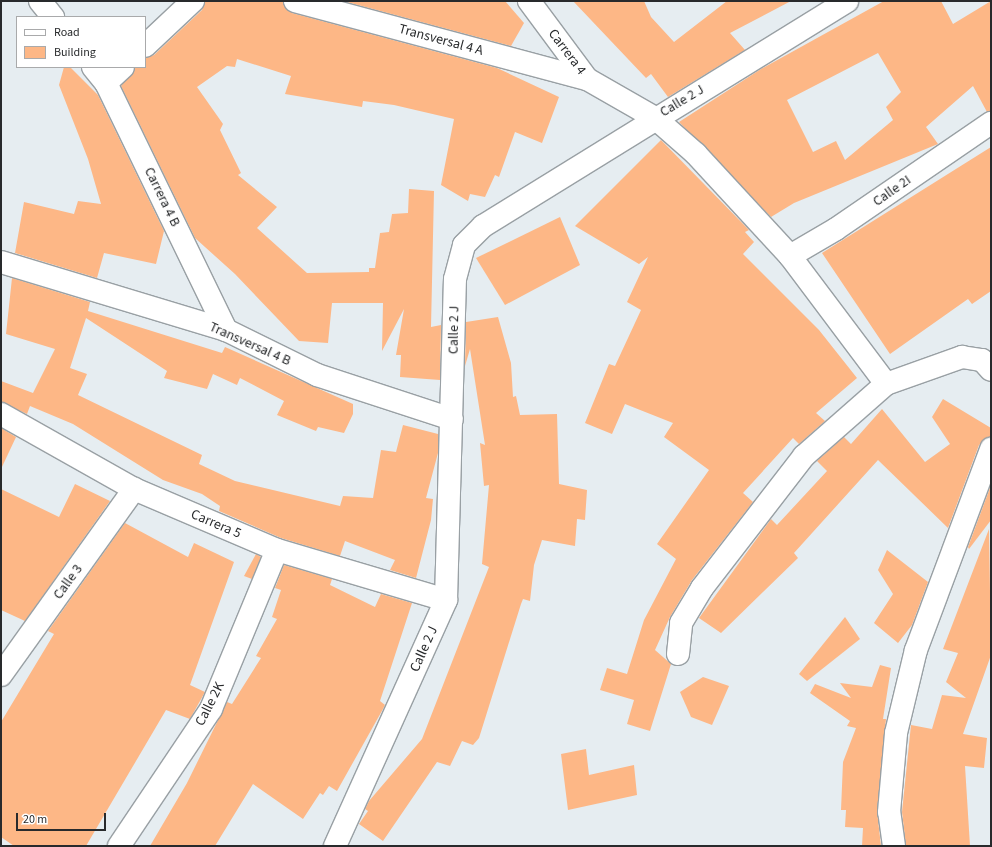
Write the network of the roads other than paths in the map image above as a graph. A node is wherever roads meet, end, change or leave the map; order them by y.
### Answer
1 (40, 1) edge
2 (193, 1) edge
3 (295, 1) edge
4 (529, 1) edge
5 (847, 1) edge
6 (52, 16) edge
7 (146, 45) edge
8 (120, 68) edge
9 (100, 75) edge
10 (587, 79) junction
11 (655, 118) junction
12 (991, 123) edge
13 (790, 256) junction
14 (1, 262) edge
15 (226, 330) junction
16 (991, 370) edge
17 (886, 384) junction
18 (1, 414) edge
19 (452, 419) junction
20 (991, 449) edge
21 (134, 490) junction
22 (276, 550) junction
23 (446, 600) junction
24 (678, 654) dead end
25 (1, 674) edge
26 (119, 846) edge
27 (335, 846) edge
28 (894, 846) edge

1 - 6 street
2 - 7 street
3 - 10 street, Transversal 4 A
4 - 10 street, Carrera 4
5 - 11 street, Calle 2 J
8 - 9 street
9 - 15 street, Carrera 4 B
10 - 11 street, Carrera 4
11 - 13 street, Carrera 4
11 - 19 street, Calle 2 J
12 - 13 street, Calle 2I
13 - 17 street, Carrera 4
14 - 15 street, Transversal 4 B
15 - 19 street, Transversal 4 B
16 - 17 street
17 - 24 street
18 - 21 street, Carrera 5
19 - 23 street, Calle 2 J
20 - 28 street
21 - 22 street, Carrera 5
21 - 25 street, Calle 3
22 - 23 street, Carrera 5
22 - 26 street, Calle 2K
23 - 27 street, Calle 2 J

